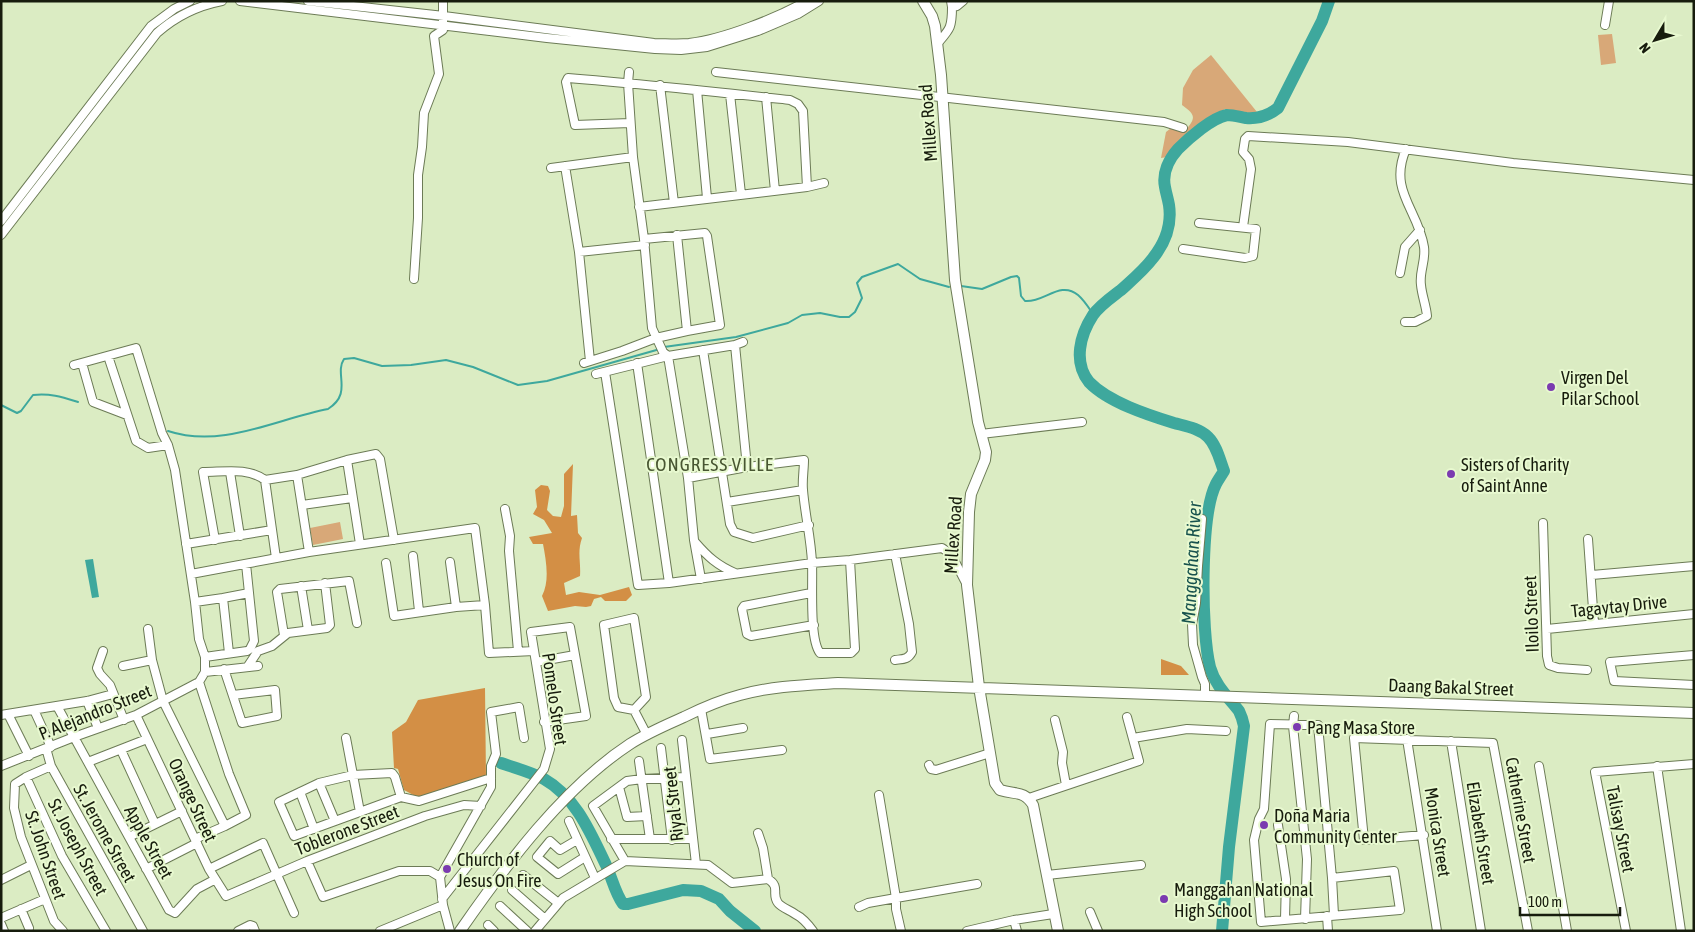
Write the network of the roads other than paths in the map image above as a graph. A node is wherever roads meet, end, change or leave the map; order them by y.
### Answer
1 (190, 1) edge
2 (222, 1) edge
3 (240, 1) edge
4 (308, 1) edge
5 (443, 1) edge
6 (807, 1) edge
7 (819, 1) edge
8 (923, 1) edge
9 (963, 1) edge
10 (1607, 2) edge
11 (952, 4) edge
12 (327, 7) junction
13 (444, 16) junction
14 (443, 25) junction
15 (1605, 25) dead end
16 (937, 44) junction
17 (629, 72) dead end
18 (716, 72) dead end
19 (628, 83) junction
20 (660, 85) junction
21 (697, 90) junction
22 (730, 94) junction
23 (766, 97) junction
24 (942, 98) junction
25 (630, 123) junction
26 (1184, 128) dead end
27 (1406, 149) junction
28 (633, 157) junction
29 (565, 166) junction
30 (551, 168) dead end
31 (1694, 180) edge
32 (824, 183) dead end
33 (807, 187) junction
34 (775, 191) junction
35 (741, 194) junction
36 (707, 198) junction
37 (674, 203) junction
38 (639, 207) junction
39 (1, 221) edge
40 (1199, 223) dead end
41 (1244, 226) junction
42 (1420, 230) junction
43 (1, 235) edge
44 (677, 235) junction
45 (644, 242) junction
46 (1183, 249) dead end
47 (579, 252) junction
48 (1400, 273) dead end
49 (414, 279) dead end
50 (1404, 322) dead end
51 (687, 331) junction
52 (657, 340) junction
53 (703, 350) junction
54 (666, 354) junction
55 (108, 356) junction
56 (637, 363) junction
57 (605, 372) junction
58 (596, 374) dead end
59 (127, 415) junction
60 (1082, 422) dead end
61 (981, 434) junction
62 (168, 445) junction
63 (347, 460) junction
64 (747, 467) junction
65 (722, 471) junction
66 (230, 472) junction
67 (297, 475) junction
68 (688, 478) junction
69 (265, 480) junction
70 (803, 490) junction
71 (352, 498) junction
72 (727, 502) junction
73 (302, 505) junction
74 (505, 509) dead end
75 (1202, 519) dead end
76 (1543, 523) dead end
77 (809, 525) junction
78 (272, 530) junction
79 (240, 536) junction
80 (1588, 539) dead end
81 (215, 540) junction
82 (394, 540) junction
83 (694, 540) junction
84 (186, 544) junction
85 (360, 544) junction
86 (309, 552) junction
87 (895, 554) junction
88 (412, 556) dead end
89 (276, 558) junction
90 (850, 560) junction
91 (450, 562) dead end
92 (812, 562) junction
93 (386, 563) dead end
94 (246, 564) junction
95 (1694, 566) edge
96 (736, 573) junction
97 (191, 574) junction
98 (1592, 575) junction
99 (701, 579) junction
100 (324, 583) junction
101 (669, 583) junction
102 (967, 585) junction
103 (301, 586) junction
104 (249, 593) junction
105 (811, 593) junction
106 (223, 598) junction
107 (195, 602) junction
108 (485, 605) junction
109 (456, 607) junction
110 (419, 611) junction
111 (1694, 614) edge
112 (356, 623) dead end
113 (1594, 623) junction
114 (814, 625) junction
115 (148, 629) dead end
116 (1547, 629) junction
117 (308, 630) junction
118 (284, 635) junction
119 (518, 650) junction
120 (103, 651) dead end
121 (534, 651) junction
122 (229, 653) junction
123 (576, 655) junction
124 (1694, 655) edge
125 (205, 656) junction
126 (152, 660) junction
127 (895, 660) dead end
128 (536, 662) junction
129 (124, 666) dead end
130 (248, 666) junction
131 (258, 666) dead end
132 (224, 668) junction
133 (1587, 670) dead end
134 (205, 672) junction
135 (199, 682) junction
136 (1694, 685) edge
137 (979, 687) junction
138 (113, 694) junction
139 (233, 695) junction
140 (1207, 695) junction
141 (87, 701) junction
142 (163, 701) junction
143 (57, 706) junction
144 (701, 709) junction
145 (34, 710) junction
146 (634, 710) junction
147 (1694, 713) edge
148 (5, 715) edge
149 (136, 715) junction
150 (1294, 716) dead end
151 (1127, 717) dead end
152 (124, 720) junction
153 (1055, 720) dead end
154 (544, 722) junction
155 (1293, 726) junction
156 (98, 728) junction
157 (743, 728) dead end
158 (1226, 731) dead end
159 (647, 734) junction
160 (707, 734) junction
161 (74, 737) junction
162 (346, 738) dead end
163 (524, 738) dead end
164 (1133, 738) junction
165 (147, 739) junction
166 (1407, 739) junction
167 (682, 740) dead end
168 (1451, 741) junction
169 (48, 748) junction
170 (661, 748) dead end
171 (121, 750) junction
172 (782, 750) dead end
173 (990, 753) junction
174 (29, 756) junction
175 (1, 757) edge
176 (639, 761) dead end
177 (88, 762) junction
178 (1694, 764) edge
179 (929, 765) dead end
180 (3, 766) edge
181 (51, 766) junction
182 (1539, 766) dead end
183 (1657, 766) junction
184 (353, 775) junction
185 (26, 777) junction
186 (685, 777) junction
187 (491, 778) junction
188 (642, 778) junction
189 (665, 778) junction
190 (319, 783) junction
191 (1066, 785) junction
192 (619, 787) junction
193 (300, 792) junction
194 (879, 795) dead end
195 (401, 797) junction
196 (1029, 798) junction
197 (481, 806) junction
198 (182, 811) junction
199 (360, 812) junction
200 (647, 816) junction
201 (335, 820) junction
202 (569, 821) dead end
203 (155, 824) junction
204 (1278, 825) dead end
205 (225, 826) junction
206 (314, 829) junction
207 (758, 834) dead end
208 (1424, 836) junction
209 (129, 837) junction
210 (611, 838) junction
211 (650, 839) junction
212 (577, 840) junction
213 (672, 840) junction
214 (692, 840) junction
215 (196, 841) junction
216 (585, 857) junction
217 (625, 861) junction
218 (307, 862) junction
219 (696, 864) junction
220 (31, 865) junction
221 (1141, 865) dead end
222 (146, 869) junction
223 (209, 869) junction
224 (277, 875) junction
225 (523, 875) dead end
226 (1047, 875) junction
227 (440, 877) junction
228 (595, 878) junction
229 (1332, 878) junction
230 (768, 879) junction
231 (1, 880) edge
232 (214, 880) junction
233 (977, 884) dead end
234 (512, 890) dead end
235 (226, 896) joint
236 (896, 898) junction
237 (45, 900) junction
238 (442, 902) junction
239 (558, 902) junction
240 (500, 906) dead end
241 (858, 908) dead end
242 (21, 909) junction
243 (1090, 912) dead end
244 (294, 913) dead end
245 (1053, 914) junction
246 (1331, 916) junction
247 (1, 918) edge
248 (545, 919) junction
249 (1286, 919) junction
250 (1305, 919) junction
251 (1014, 920) junction
252 (1, 924) edge
253 (488, 925) dead end
254 (29, 928) dead end
255 (4, 931) edge
256 (63, 931) edge
257 (106, 931) edge
258 (143, 931) edge
259 (238, 931) edge
260 (255, 931) edge
261 (380, 931) edge
262 (450, 931) edge
263 (460, 931) edge
264 (494, 931) edge
265 (527, 931) edge
266 (535, 931) edge
267 (813, 931) edge
268 (901, 931) edge
269 (967, 931) edge
270 (1017, 931) edge
271 (1058, 931) edge
272 (1098, 931) edge
273 (1328, 931) edge
274 (1438, 931) edge
275 (1481, 931) edge
276 (1528, 931) edge
277 (1567, 931) edge
278 (1626, 931) edge
279 (1681, 931) edge

1 - 39 street
2 - 43 street
3 - 12 street
4 - 12 street
5 - 13 street
6 - 13 street
7 - 14 street
8 - 16 street, Millex Road
9 - 11 street
10 - 15 street
11 - 16 street
12 - 13 street
12 - 14 street
13 - 14 street
14 - 49 street
16 - 24 street, Millex Road
17 - 19 street
18 - 24 street
19 - 20 street
19 - 25 street
19 - 25 street
20 - 21 street
20 - 37 street
21 - 22 street
21 - 36 street
22 - 23 street
22 - 35 street
23 - 33 street
23 - 34 street
24 - 26 street
24 - 61 street, Millex Road
25 - 28 street
27 - 31 street
27 - 41 street
27 - 42 street
28 - 29 street
28 - 38 street
29 - 30 street
29 - 47 street
32 - 33 street
33 - 34 street
34 - 35 street
35 - 36 street
36 - 37 street
37 - 38 street
38 - 45 street
40 - 41 street
41 - 46 street
42 - 48 street
42 - 50 street
44 - 45 street
44 - 51 street
44 - 51 street
45 - 47 street
45 - 52 street
47 - 52 street
51 - 52 street
52 - 54 street
53 - 54 street
53 - 64 street
53 - 65 street
54 - 56 street
54 - 68 street
55 - 59 street
55 - 59 street
55 - 62 street
56 - 57 street
56 - 101 street
57 - 58 street
57 - 101 street
59 - 62 street
60 - 61 street
61 - 102 street, Millex Road
62 - 84 street
63 - 67 street
63 - 71 street
63 - 82 street
64 - 65 street
64 - 70 street
65 - 68 street
65 - 72 street
66 - 69 street
66 - 79 street
66 - 81 street
67 - 69 street
67 - 73 street
68 - 83 street
69 - 78 street
70 - 72 street
70 - 77 street
71 - 73 street
71 - 85 street
72 - 77 street
73 - 86 street
74 - 119 street
75 - 140 street
76 - 116 street, Iloilo Street
77 - 92 street
78 - 79 street
78 - 89 street
79 - 81 street
80 - 98 street
81 - 84 street
82 - 85 street
82 - 108 street
83 - 96 street
83 - 99 street
84 - 97 street
85 - 86 street
86 - 89 street
87 - 90 street
87 - 102 street
87 - 127 street
88 - 110 street
89 - 94 street
90 - 92 street
90 - 114 street
91 - 109 street
92 - 96 street
92 - 105 street
93 - 110 street
94 - 97 street
94 - 104 street
95 - 98 street
96 - 99 street
97 - 107 street
98 - 113 street
99 - 101 street
100 - 103 street
100 - 112 street
100 - 117 street
102 - 137 street, Millex Road
103 - 117 street
103 - 118 street
104 - 106 street
104 - 122 street
105 - 114 street
105 - 114 street
106 - 107 street
106 - 122 street
107 - 125 street
108 - 109 street
108 - 119 street
109 - 110 street
111 - 113 street, Tagaytay Drive
113 - 116 street, Tagaytay Drive
115 - 126 street
116 - 133 street, Iloilo Street
117 - 118 street
118 - 130 street
119 - 121 street
120 - 138 street
121 - 123 street, Pomelo Street
121 - 128 street, Pomelo Street
122 - 125 street
123 - 128 street
123 - 154 street
124 - 136 street
125 - 134 street
126 - 129 street
126 - 142 street
128 - 154 street, Pomelo Street
130 - 131 street
130 - 132 street
132 - 134 street
132 - 139 street
134 - 135 street
135 - 142 street, P. Alejandro Street
135 - 205 street
137 - 140 street, Daang Bakal Street
137 - 144 street, Daang Bakal Street
137 - 173 street, Millex Road
138 - 141 street
138 - 152 street
139 - 139 street
140 - 147 street, Daang Bakal Street
141 - 143 street
141 - 156 street
142 - 149 street, P. Alejandro Street
142 - 205 street
143 - 145 street
143 - 161 street, Apple Street
144 - 159 street, Daang Bakal Street
144 - 160 street
145 - 148 street
145 - 169 street, St. Jerome Street
146 - 146 street
146 - 159 street
148 - 174 street
149 - 152 street, P. Alejandro Street
149 - 165 street, Orange Street
150 - 155 street
151 - 164 street
152 - 156 street, P. Alejandro Street
153 - 191 street
154 - 238 street, Pomelo Street
155 - 229 street
155 - 249 street
155 - 250 street
156 - 161 street, P. Alejandro Street
157 - 160 street
158 - 164 street
159 - 263 street, Daang Bakal Street
160 - 172 street
161 - 169 street, P. Alejandro Street
161 - 177 street, Apple Street
162 - 184 street
163 - 187 street
164 - 191 street
165 - 171 street
165 - 198 street, Orange Street
166 - 168 street, Catherine Street
166 - 208 street, Monica Street
166 - 208 street, Catherine Street
167 - 186 street, Riyal Street
168 - 275 street, Elizabeth Street
168 - 276 street, Catherine Street
169 - 174 street, P. Alejandro Street
169 - 181 street, St. Jerome Street
170 - 189 street
171 - 177 street
171 - 203 street
173 - 179 street
173 - 196 street, Millex Road
174 - 180 street, P. Alejandro Street
175 - 180 street
176 - 188 street
177 - 209 street, Apple Street
178 - 183 street, Talisay Street
181 - 185 street
181 - 258 street, St. Jerome Street
182 - 277 street
183 - 278 street, Talisay Street
183 - 279 street
184 - 190 street
184 - 195 street
184 - 199 street
185 - 220 street, St. John Street
185 - 257 street, St. Joseph Street
186 - 189 street
186 - 214 street, Riyal Street
187 - 195 street
187 - 197 street
188 - 189 street
188 - 192 street
188 - 200 street
189 - 213 street
190 - 193 street
190 - 201 street
191 - 196 street
192 - 200 street
192 - 210 street
193 - 206 street
193 - 206 street
194 - 236 street
195 - 199 street
196 - 226 street
197 - 218 street, Toblerone Street
197 - 227 street
198 - 203 street
198 - 215 street, Orange Street
199 - 201 street
200 - 211 street
201 - 206 street
202 - 212 street
203 - 209 street
204 - 249 street
205 - 215 street
207 - 230 street
208 - 274 street, Monica Street
209 - 222 street, Apple Street
210 - 211 street
210 - 217 street
211 - 213 street
212 - 216 street
212 - 216 street
213 - 214 street
214 - 219 street, Riyal Street
215 - 222 street
215 - 223 street, Orange Street
216 - 228 street
217 - 219 street
217 - 228 street
218 - 224 street, Toblerone Street
218 - 227 street
219 - 230 street
220 - 231 street
220 - 237 street, St. John Street
221 - 226 street
222 - 232 street, Apple Street
223 - 224 street
223 - 232 street, Orange Street
224 - 235 street, Toblerone Street
224 - 244 street
225 - 239 street
226 - 245 street
227 - 238 street
228 - 239 street
229 - 246 street
229 - 246 street
230 - 267 street
232 - 235 street, Orange Street
233 - 236 street
234 - 248 street
236 - 241 street
236 - 268 street
237 - 242 street
237 - 256 street, St. John Street
238 - 261 street
238 - 262 street
239 - 248 street
240 - 265 street
242 - 247 street
242 - 254 street
243 - 272 street
245 - 251 street
245 - 271 street
246 - 250 street
246 - 273 street
248 - 266 street
249 - 250 street
251 - 269 street
251 - 270 street
252 - 255 street
253 - 264 street
259 - 260 street

